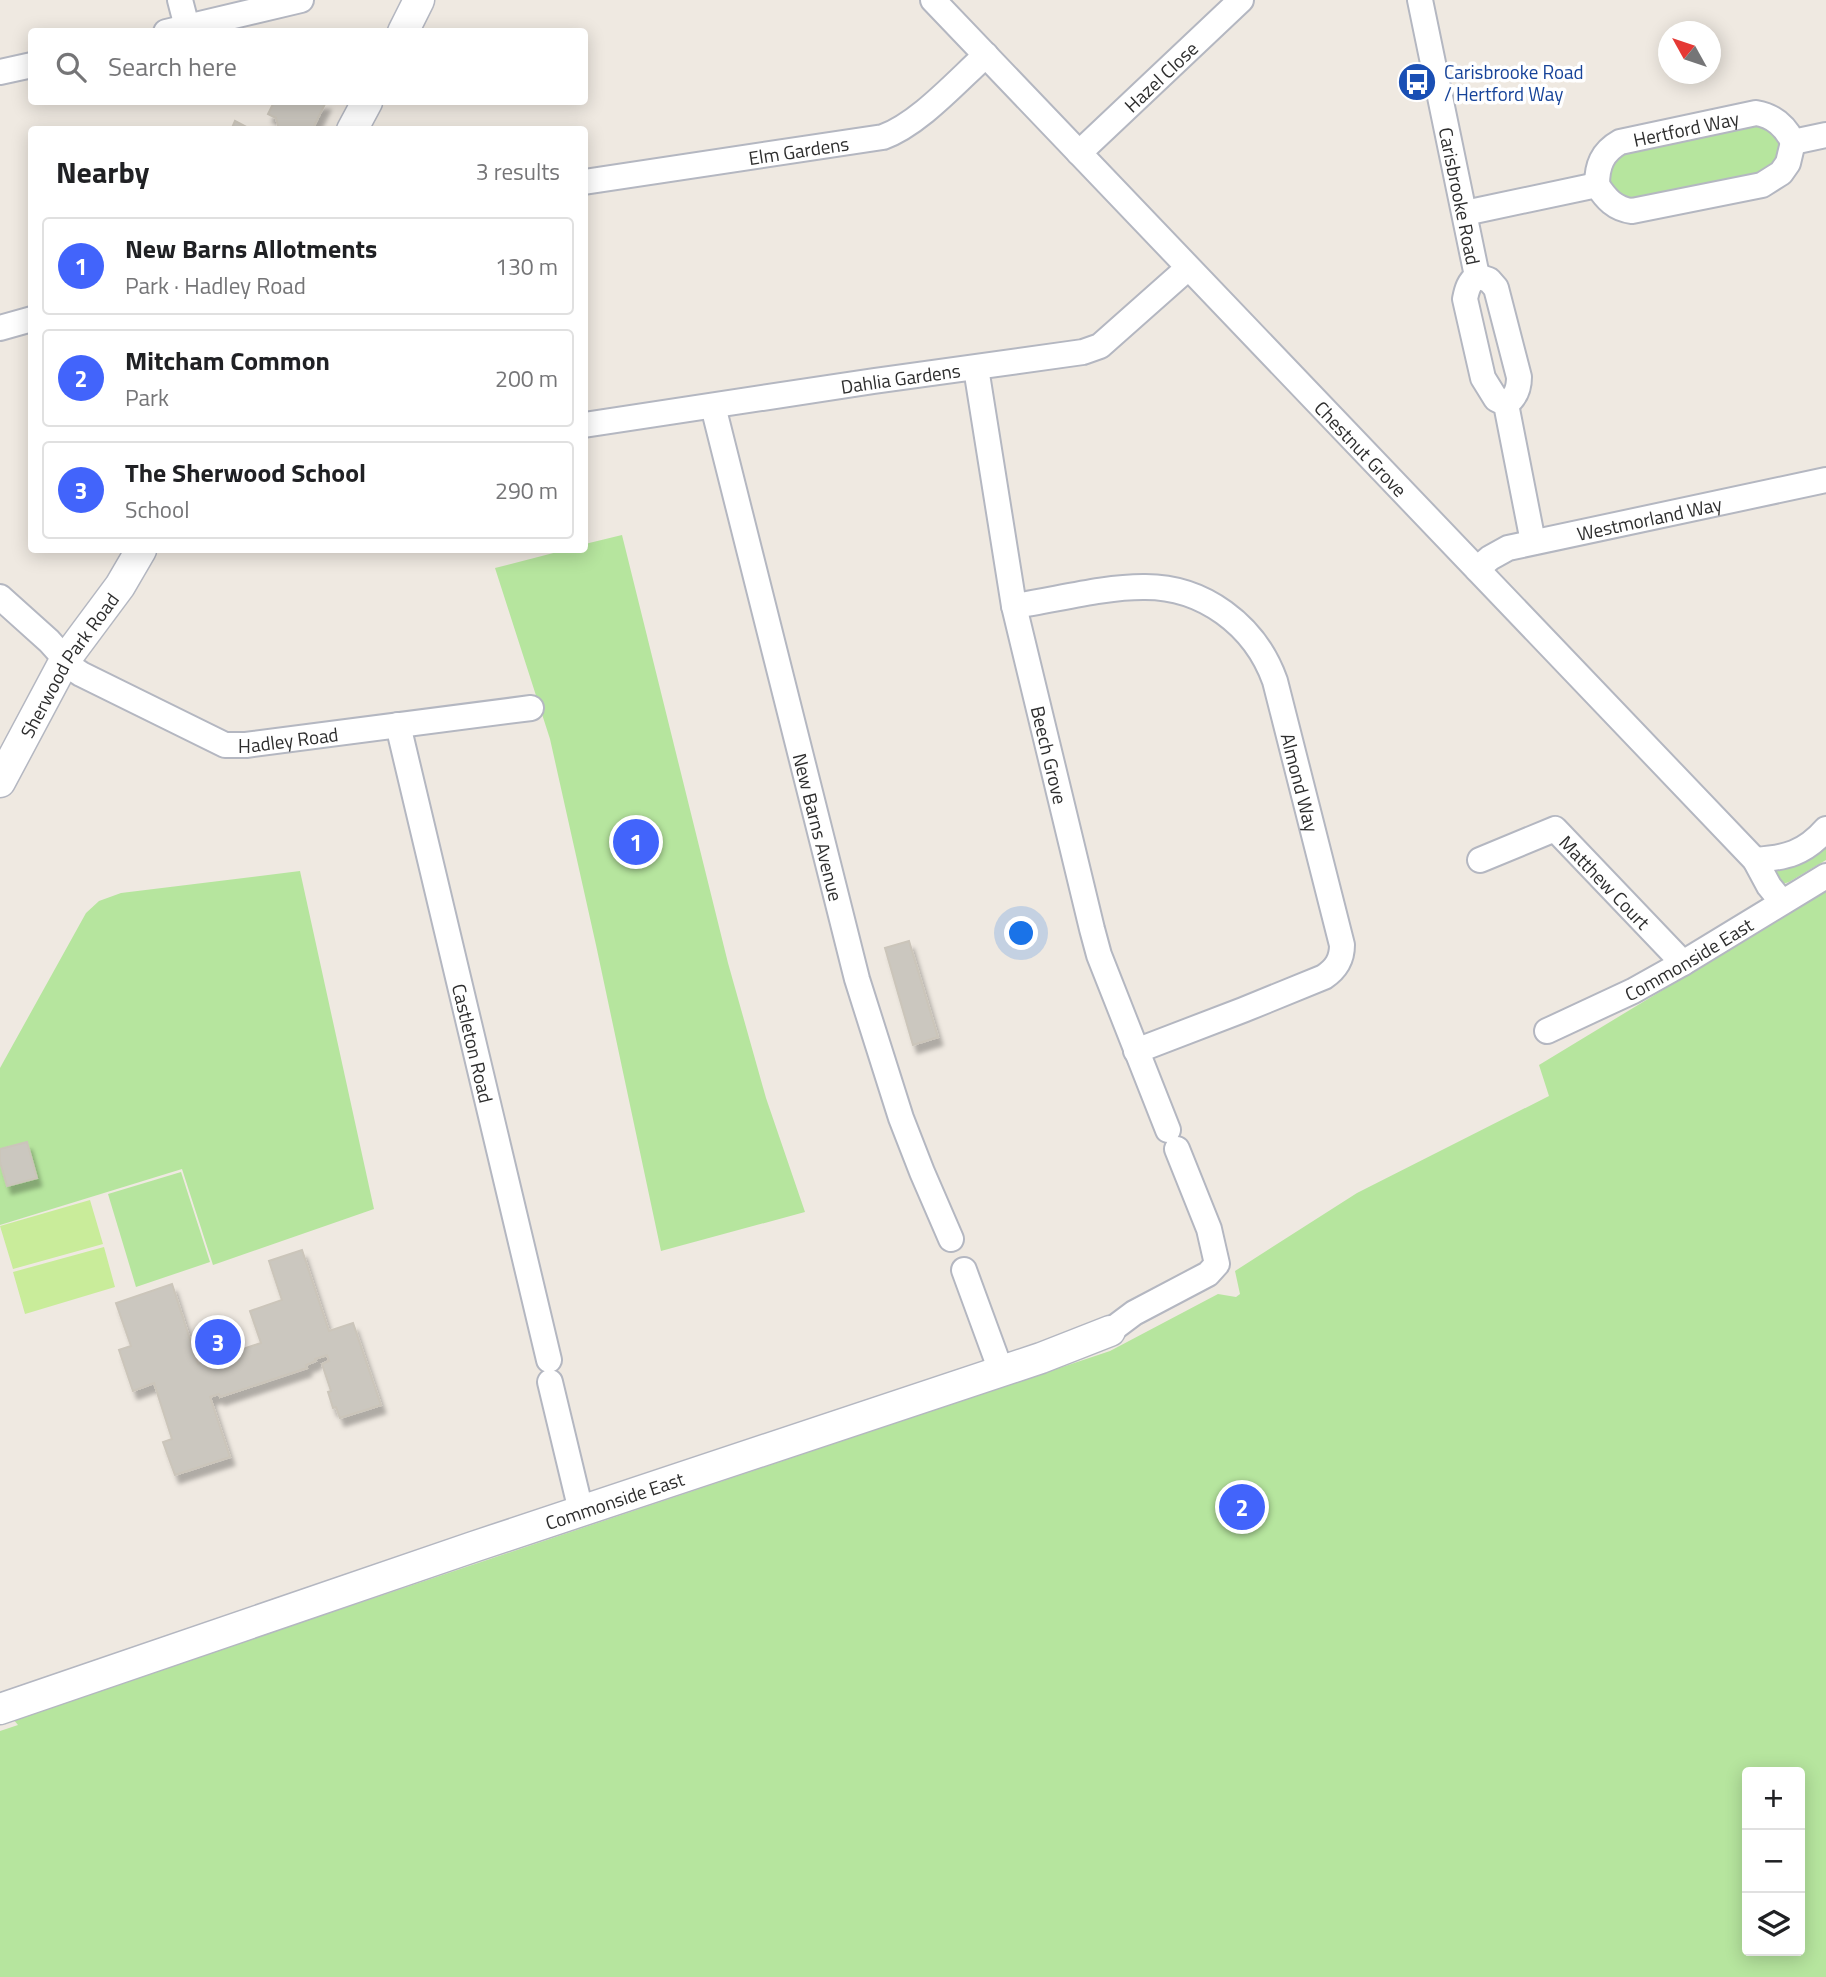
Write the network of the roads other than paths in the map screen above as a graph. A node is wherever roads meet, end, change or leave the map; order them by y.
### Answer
1 (180, 0) edge
2 (301, 0) edge
3 (419, 0) edge
4 (933, 0) edge
5 (1241, 0) edge
6 (1420, 0) edge
7 (177, 28) edge
8 (181, 28) edge
9 (405, 28) edge
10 (986, 55) junction
11 (28, 66) edge
12 (0, 72) edge
13 (365, 105) edge
14 (354, 126) edge
15 (1826, 135) edge
16 (1793, 142) junction
17 (1079, 153) junction
18 (588, 182) edge
19 (1597, 186) junction
20 (1465, 213) junction
21 (1188, 268) junction
22 (1477, 276) junction
23 (28, 319) edge
24 (0, 328) edge
25 (976, 368) junction
26 (1506, 404) junction
27 (712, 406) junction
28 (588, 424) edge
29 (1826, 480) edge
30 (1533, 542) junction
31 (139, 553) edge
32 (1477, 569) junction
33 (0, 597) edge
34 (1014, 606) junction
35 (65, 660) junction
36 (531, 708) dead end
37 (398, 725) junction
38 (0, 782) edge
39 (1826, 829) edge
40 (1480, 860) dead end
41 (1755, 860) junction
42 (1826, 876) edge
43 (1782, 902) junction
44 (1683, 963) junction
45 (1547, 1031) dead end
46 (1136, 1051) junction
47 (951, 1239) dead end
48 (1216, 1264) joint
49 (964, 1269) dead end
50 (1110, 1331) joint
51 (1000, 1371) junction
52 (581, 1511) junction
53 (0, 1709) edge

1 - 7 street
2 - 8 street
3 - 9 street
4 - 10 street, Chestnut Grove
5 - 17 street, Hazel Close
6 - 20 street, Carisbrooke Road
10 - 17 street, Chestnut Grove
10 - 18 street, Elm Gardens
11 - 12 street
13 - 14 street
15 - 16 street
16 - 19 street
16 - 19 street, Hertford Way
17 - 21 street, Chestnut Grove
19 - 20 street
20 - 22 street, Carisbrooke Road
21 - 25 street, Dahlia Gardens
21 - 32 street, Chestnut Grove
22 - 26 street, Carisbrooke Road
22 - 26 street
23 - 24 street
25 - 27 street, Dahlia Gardens
25 - 34 street, Beech Grove
26 - 30 street
27 - 28 street, Dahlia Gardens
27 - 47 street, New Barns Avenue
29 - 30 street, Westmorland Way
30 - 32 street, Westmorland Way
31 - 35 street, Sherwood Park Road
32 - 41 street, Chestnut Grove
33 - 35 street, Hadley Road
34 - 46 street, Beech Grove
34 - 46 street, Almond Way
35 - 37 street, Hadley Road
35 - 38 street, Sherwood Park Road
36 - 37 street, Hadley Road
37 - 52 street, Castleton Road
39 - 41 street
40 - 44 street, Matthew Court
41 - 43 street, Chestnut Grove
42 - 43 street, Commonside East
43 - 44 street, Commonside East
44 - 45 street, Commonside East
46 - 48 street, Beech Grove
48 - 50 street, Commonside East
49 - 51 street
50 - 51 street, Commonside East
51 - 52 street, Commonside East
52 - 53 street, Commonside East

